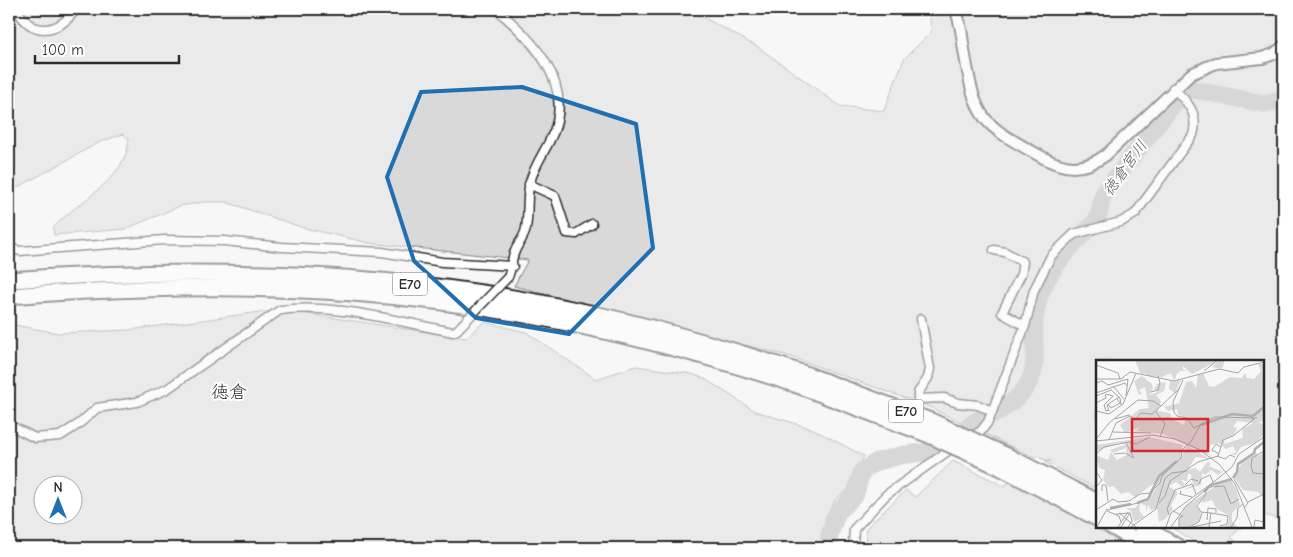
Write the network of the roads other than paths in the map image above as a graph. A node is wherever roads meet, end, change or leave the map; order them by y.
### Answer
1 (17, 9) edge
2 (76, 9) edge
3 (496, 9) edge
4 (956, 9) edge
5 (1284, 46) edge
6 (1173, 88) junction
7 (529, 184) junction
8 (592, 224) dead end
9 (9, 248) edge
10 (994, 250) dead end
11 (512, 266) junction
12 (9, 280) edge
13 (9, 296) edge
14 (920, 319) dead end
15 (1025, 326) junction
16 (798, 378) junction
17 (992, 411) junction
18 (9, 425) edge
19 (1004, 461) junction
20 (1096, 502) edge
21 (1096, 517) edge
22 (1113, 527) edge
23 (1143, 527) edge
24 (853, 548) edge
25 (1150, 548) edge
26 (1179, 548) edge

1 - 2 street
3 - 7 street
4 - 6 street
5 - 6 street
6 - 15 street
7 - 8 street
7 - 11 street
9 - 11 street
10 - 15 street
11 - 18 street, bridge
12 - 16 highway, E70
13 - 16 highway, E70
14 - 17 street
15 - 17 street
16 - 19 highway, E70, bridge
17 - 24 street
19 - 20 highway, E70
19 - 21 highway, E70
22 - 25 highway
23 - 26 highway

